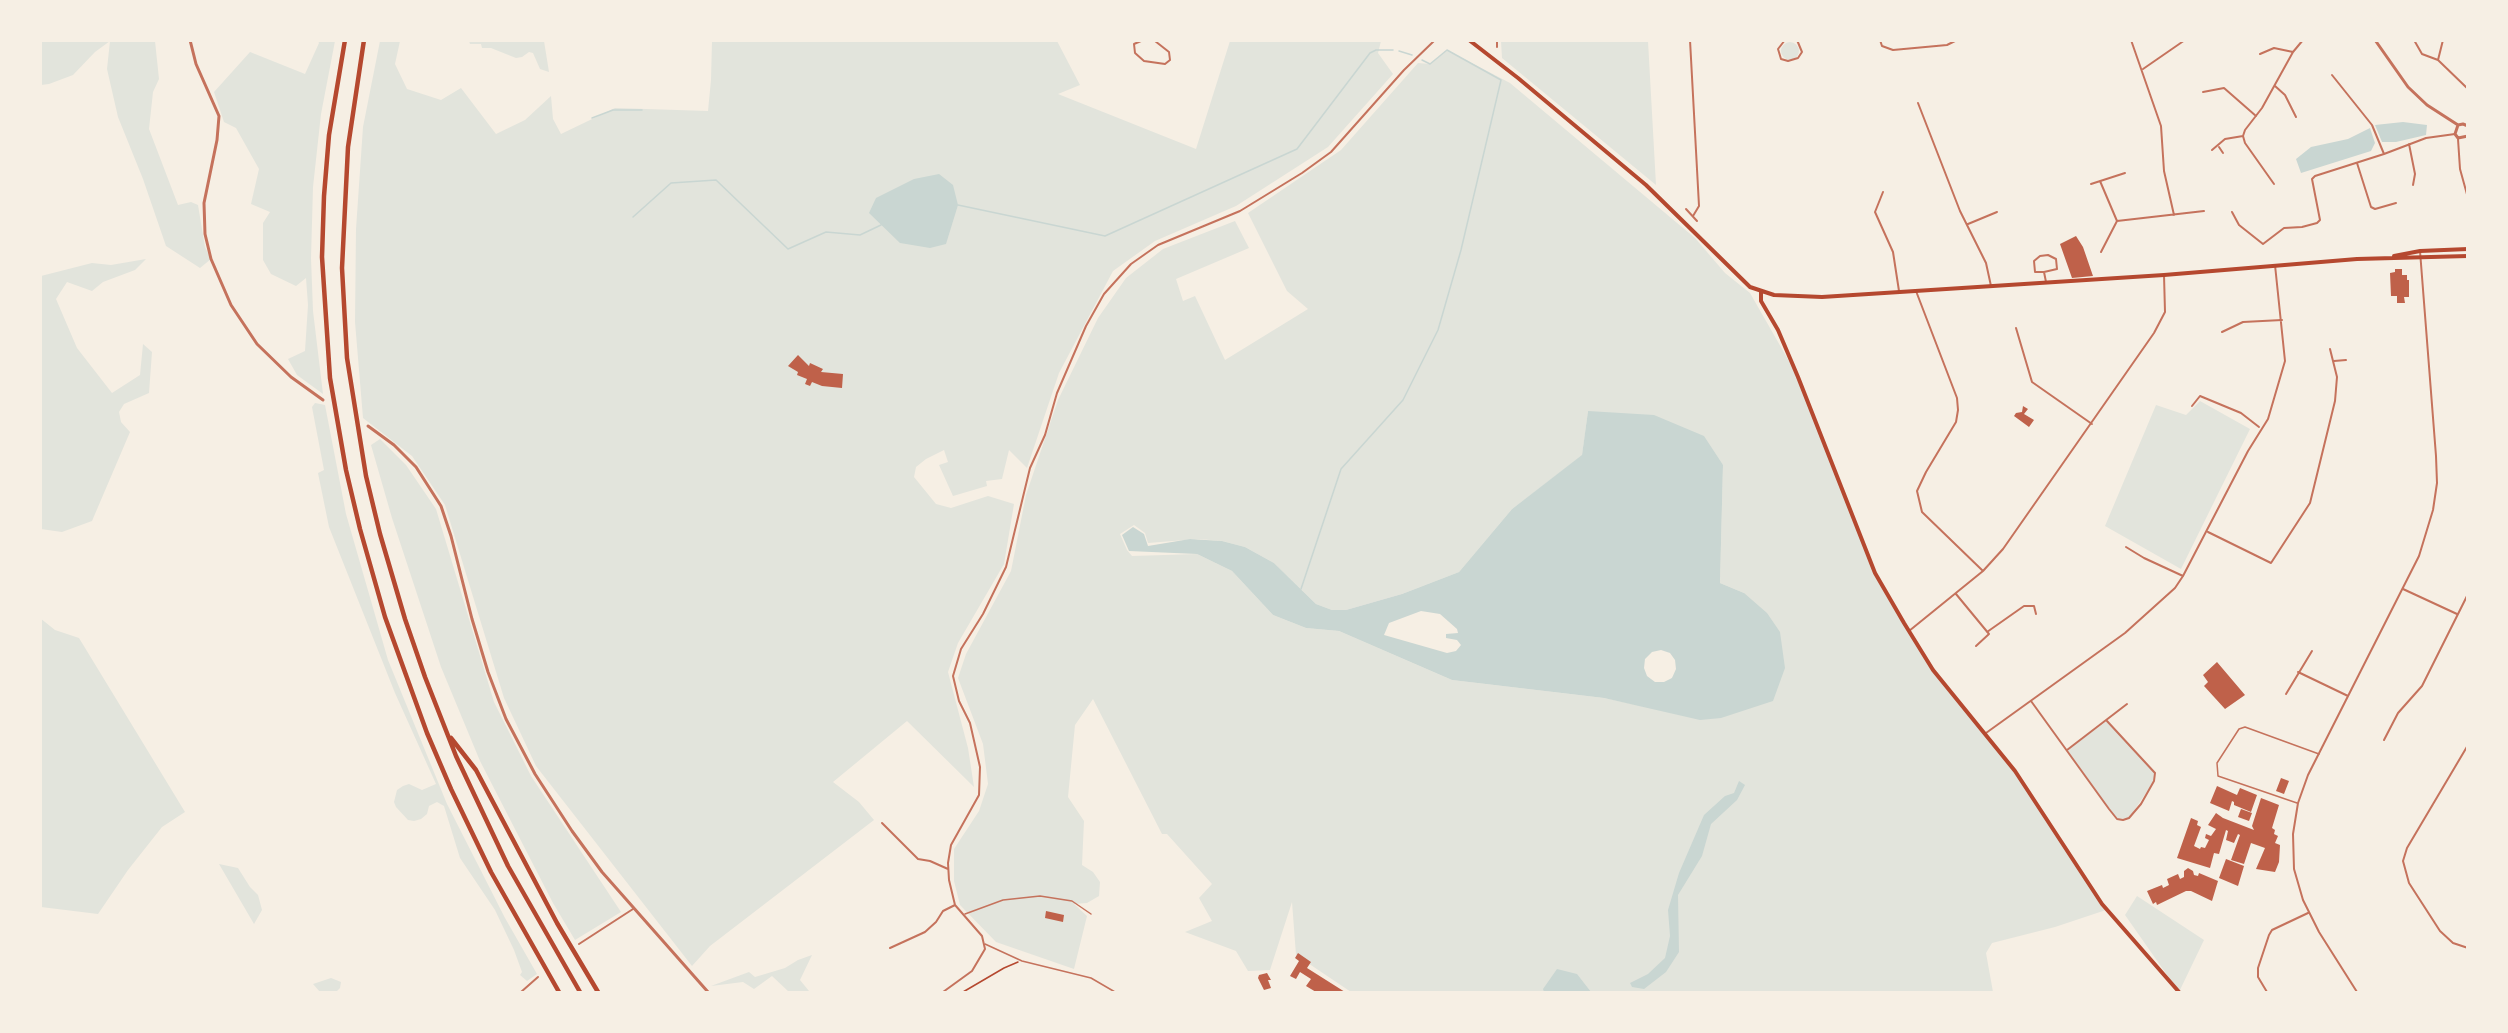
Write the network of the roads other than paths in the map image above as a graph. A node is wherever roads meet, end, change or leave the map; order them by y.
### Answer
1 (190, 40) edge
2 (345, 40) edge
3 (364, 40) edge
4 (1128, 40) edge
5 (1436, 40) edge
6 (1469, 40) edge
7 (1497, 40) edge
8 (1690, 40) edge
9 (1785, 40) edge
10 (1797, 40) edge
11 (1880, 40) edge
12 (1957, 40) edge
13 (2131, 40) edge
14 (2185, 40) edge
15 (2303, 40) edge
16 (2382, 40) edge
17 (2414, 40) edge
18 (2443, 40) edge
19 (1156, 41) edge
20 (2376, 42) edge
21 (1134, 44) junction
22 (1497, 47) dead end
23 (2293, 52) junction
24 (2260, 54) dead end
25 (2438, 60) junction
26 (2142, 69) junction
27 (2332, 75) dead end
28 (2275, 86) junction
29 (2468, 89) edge
30 (2203, 92) dead end
31 (1918, 103) dead end
32 (2256, 116) junction
33 (2296, 117) dead end
34 (2467, 124) edge
35 (2458, 125) junction
36 (2243, 136) junction
37 (2457, 136) junction
38 (2467, 138) edge
39 (2409, 144) junction
40 (2219, 147) junction
41 (2212, 150) dead end
42 (2223, 153) dead end
43 (2384, 154) junction
44 (2356, 162) junction
45 (2125, 173) dead end
46 (2100, 181) junction
47 (2091, 184) dead end
48 (2274, 184) dead end
49 (2413, 185) dead end
50 (1883, 192) dead end
51 (2468, 198) edge
52 (2396, 203) dead end
53 (1686, 209) dead end
54 (2204, 211) dead end
55 (1997, 212) dead end
56 (2232, 212) dead end
57 (2174, 215) junction
58 (1693, 216) junction
59 (1697, 220) dead end
60 (2117, 220) junction
61 (1968, 224) junction
62 (2468, 249) edge
63 (2420, 251) junction
64 (2101, 252) dead end
65 (2468, 256) edge
66 (2383, 258) junction
67 (2421, 258) junction
68 (2275, 265) junction
69 (2044, 272) junction
70 (2164, 275) junction
71 (2046, 282) junction
72 (1991, 286) junction
73 (1761, 291) junction
74 (1916, 291) junction
75 (1899, 292) junction
76 (2282, 320) junction
77 (2016, 328) dead end
78 (2222, 332) dead end
79 (2330, 349) dead end
80 (2346, 360) dead end
81 (2334, 362) junction
82 (323, 400) dead end
83 (2192, 406) dead end
84 (2092, 424) junction
85 (368, 426) dead end
86 (2260, 428) junction
87 (2208, 532) junction
88 (2126, 547) dead end
89 (1983, 572) junction
90 (2183, 576) junction
91 (2403, 589) junction
92 (1956, 594) junction
93 (2468, 594) edge
94 (2036, 614) dead end
95 (2457, 615) junction
96 (1909, 630) junction
97 (1987, 632) junction
98 (1976, 646) dead end
99 (2312, 651) dead end
100 (2298, 672) junction
101 (2286, 694) dead end
102 (2348, 696) junction
103 (2031, 701) junction
104 (2127, 704) dead end
105 (2107, 721) junction
106 (447, 734) junction
107 (1984, 735) junction
108 (2384, 740) dead end
109 (2468, 745) edge
110 (2067, 750) junction
111 (2319, 754) junction
112 (2298, 803) junction
113 (882, 823) dead end
114 (948, 869) junction
115 (955, 905) junction
116 (633, 909) junction
117 (2308, 913) junction
118 (1090, 914) dead end
119 (962, 915) junction
120 (579, 944) dead end
121 (985, 944) junction
122 (890, 948) dead end
123 (2468, 948) edge
124 (538, 977) dead end
125 (521, 993) edge
126 (560, 993) edge
127 (580, 993) edge
128 (598, 993) edge
129 (708, 993) edge
130 (943, 993) edge
131 (1115, 993) edge
132 (2179, 993) edge
133 (2267, 993) edge
134 (2357, 993) edge

1 - 82 street
2 - 126 highway
3 - 106 highway
4 - 21 street
5 - 114 street
6 - 73 main road
7 - 22 street
8 - 58 street
9 - 10 street
11 - 12 street
13 - 26 street
14 - 26 street
15 - 23 street
16 - 20 street
17 - 25 street
18 - 25 street
19 - 21 street
19 - 21 street
20 - 35 street
23 - 24 street
23 - 28 street
25 - 29 street
26 - 57 street
27 - 43 street
28 - 32 street
28 - 33 street
30 - 32 street
31 - 61 street
32 - 36 street
34 - 35 street
35 - 37 street
36 - 40 street
36 - 48 street
37 - 38 street
37 - 39 street
37 - 51 street
39 - 43 street
39 - 49 street
40 - 41 street
40 - 42 street
43 - 44 street
44 - 52 street
44 - 56 street
45 - 46 street
46 - 47 street
46 - 60 street
50 - 75 street
53 - 58 street
54 - 57 street
55 - 61 street
57 - 60 street
58 - 59 street
60 - 64 street
61 - 72 street
62 - 63 main road
63 - 66 main road
63 - 67 street
65 - 67 main road
66 - 67 main road
66 - 68 main road
67 - 91 street
68 - 70 main road
68 - 76 street
69 - 69 street
69 - 71 street
70 - 71 main road
70 - 84 street
71 - 72 main road
72 - 74 main road
73 - 75 main road
73 - 96 main road
74 - 75 main road
74 - 89 street
76 - 78 street
76 - 86 street
77 - 84 street
79 - 81 street
80 - 81 street
81 - 87 street
83 - 86 street
84 - 89 street
85 - 116 street
86 - 87 street
87 - 90 street
88 - 90 street
89 - 92 street
90 - 103 street
91 - 95 street
91 - 102 street
92 - 96 street
92 - 97 street
93 - 95 street
94 - 97 street
95 - 108 street
96 - 107 main road
97 - 98 street
99 - 100 street
100 - 101 street
100 - 102 street
102 - 111 street
103 - 107 street
103 - 110 street
104 - 105 street
105 - 110 street
105 - 110 street
106 - 127 highway
106 - 128 highway
107 - 132 main road
109 - 123 street
111 - 112 street
111 - 112 lane
112 - 117 street
113 - 114 street
114 - 115 street
115 - 119 street
115 - 122 street
116 - 120 street
116 - 129 street
117 - 133 street
117 - 134 street
118 - 119 lane
119 - 121 street
121 - 130 street
121 - 131 lane
124 - 125 street

